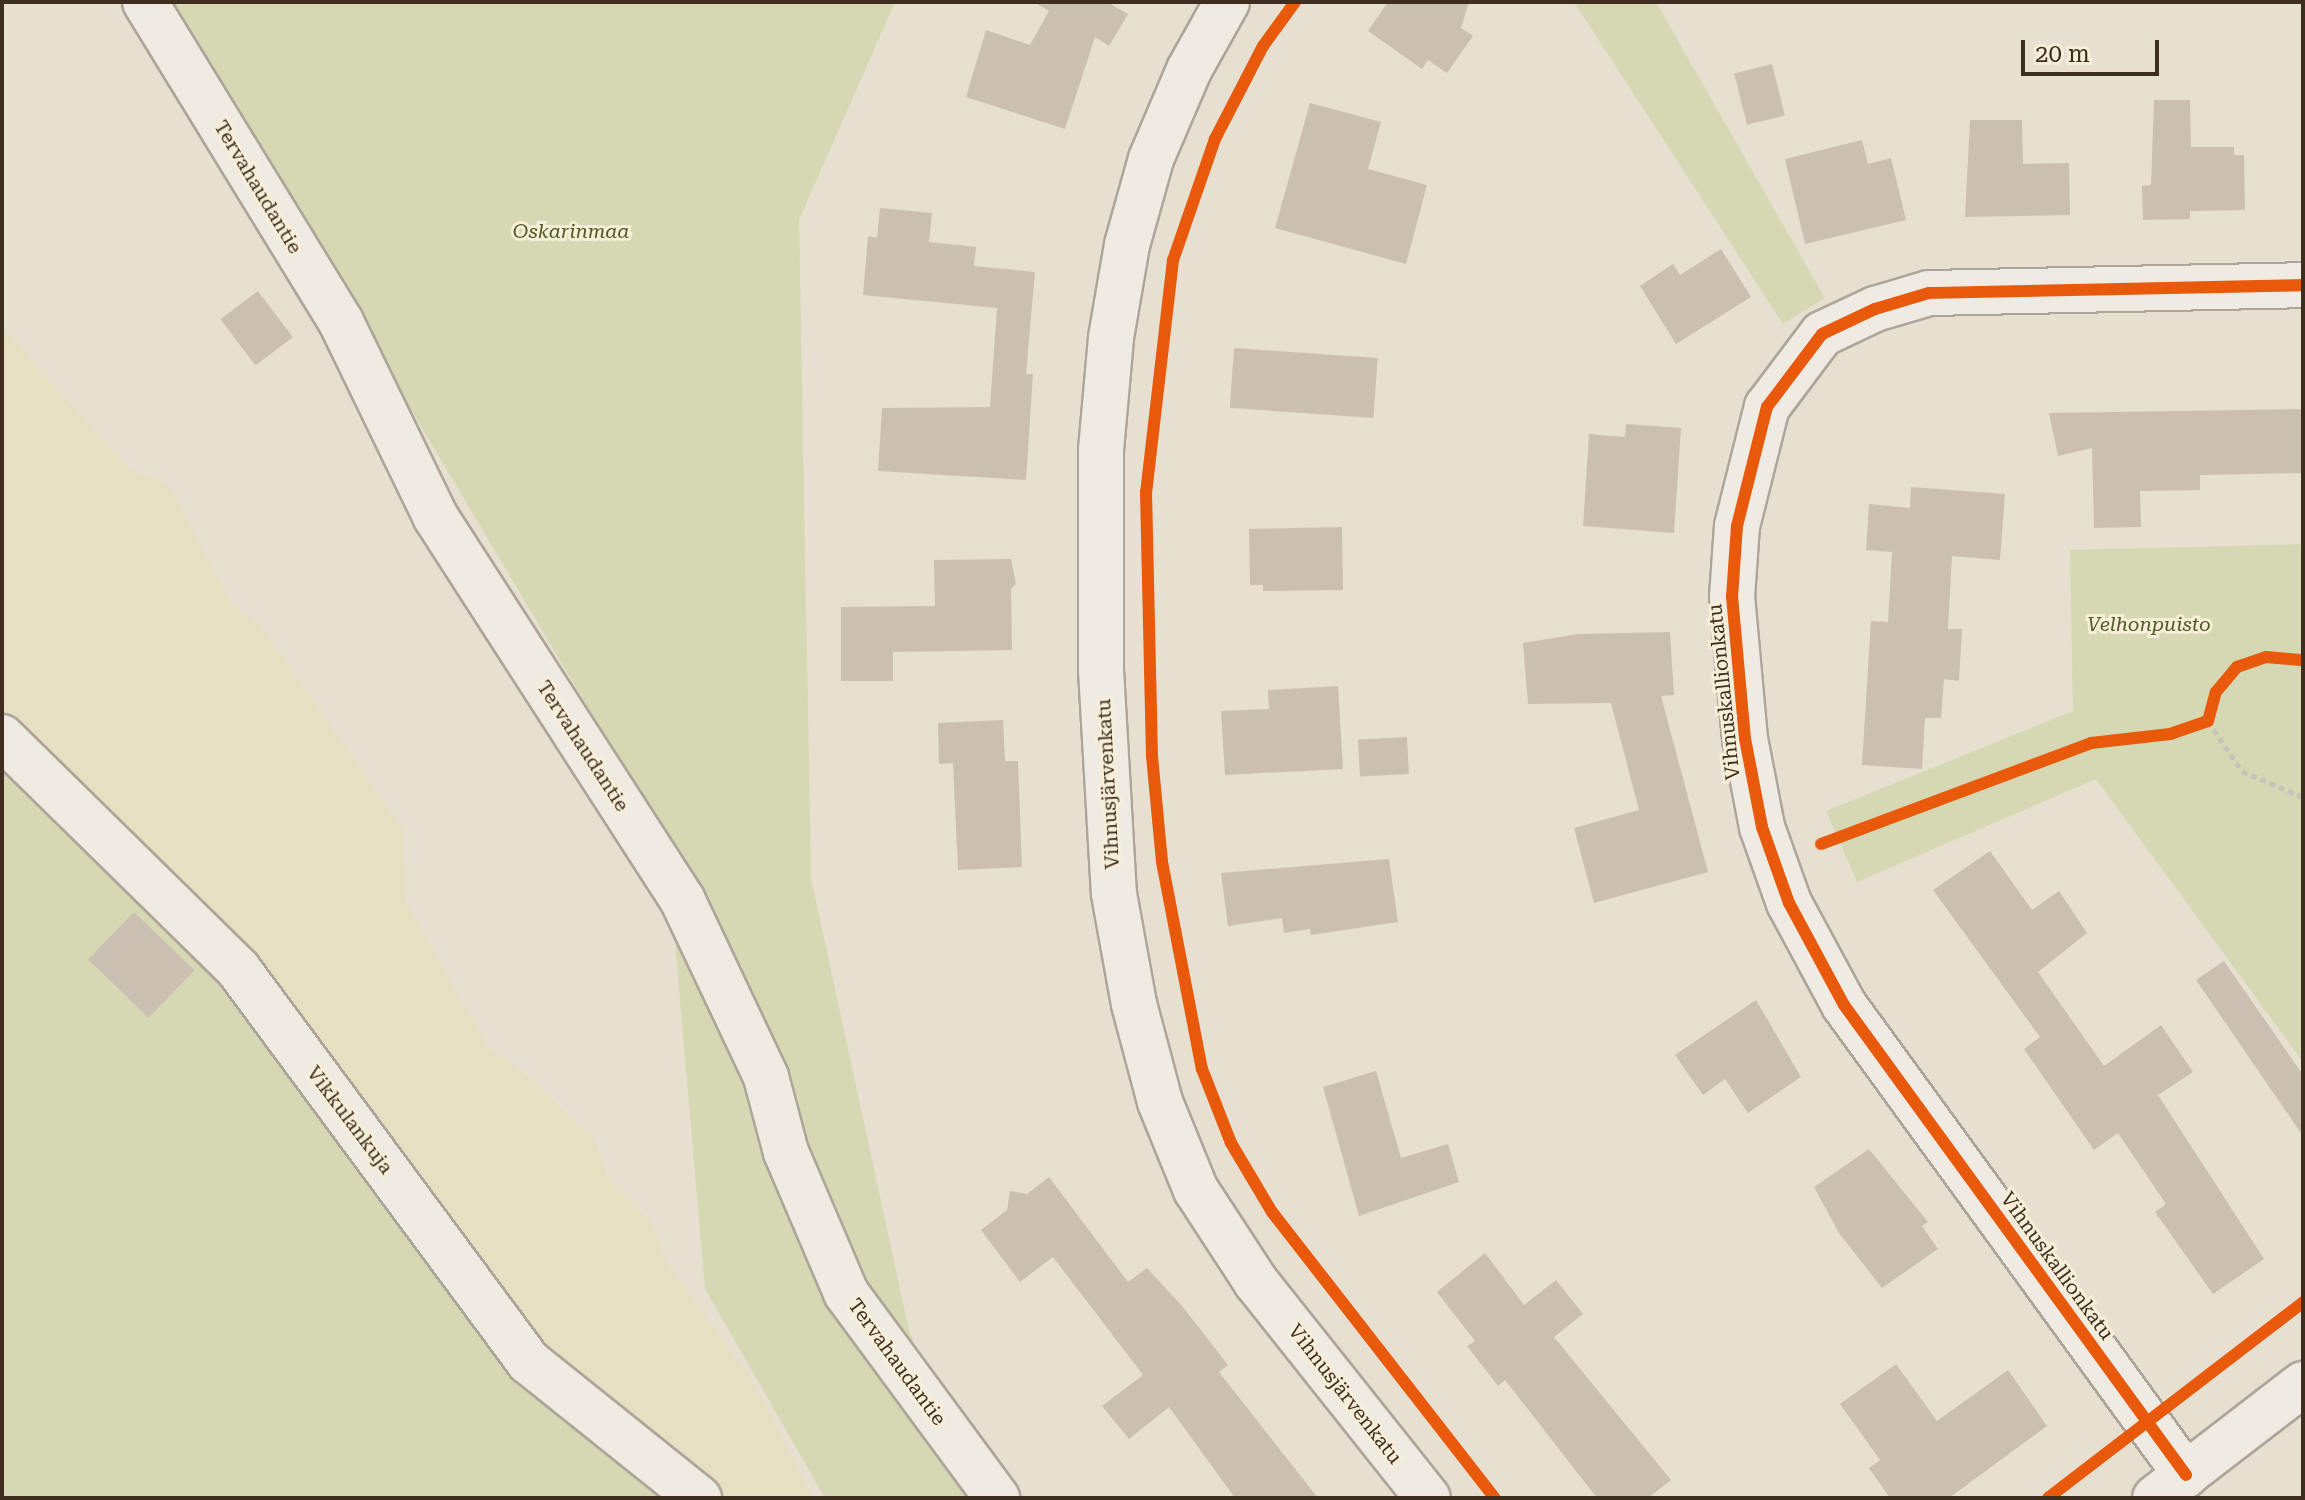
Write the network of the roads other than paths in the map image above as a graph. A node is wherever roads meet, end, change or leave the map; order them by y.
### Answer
1 (145, 2) edge
2 (1227, 2) edge
3 (2303, 285) edge
4 (2, 737) edge
5 (2303, 1384) edge
6 (2170, 1486) edge
7 (699, 1498) edge
8 (997, 1498) edge
9 (1428, 1498) edge

1 - 8 street, Tervahaudantie
2 - 9 street, Vihnusjärvenkatu
3 - 6 street, Vihnuskallionkatu
4 - 7 street, Vikkulankuja
5 - 6 street

